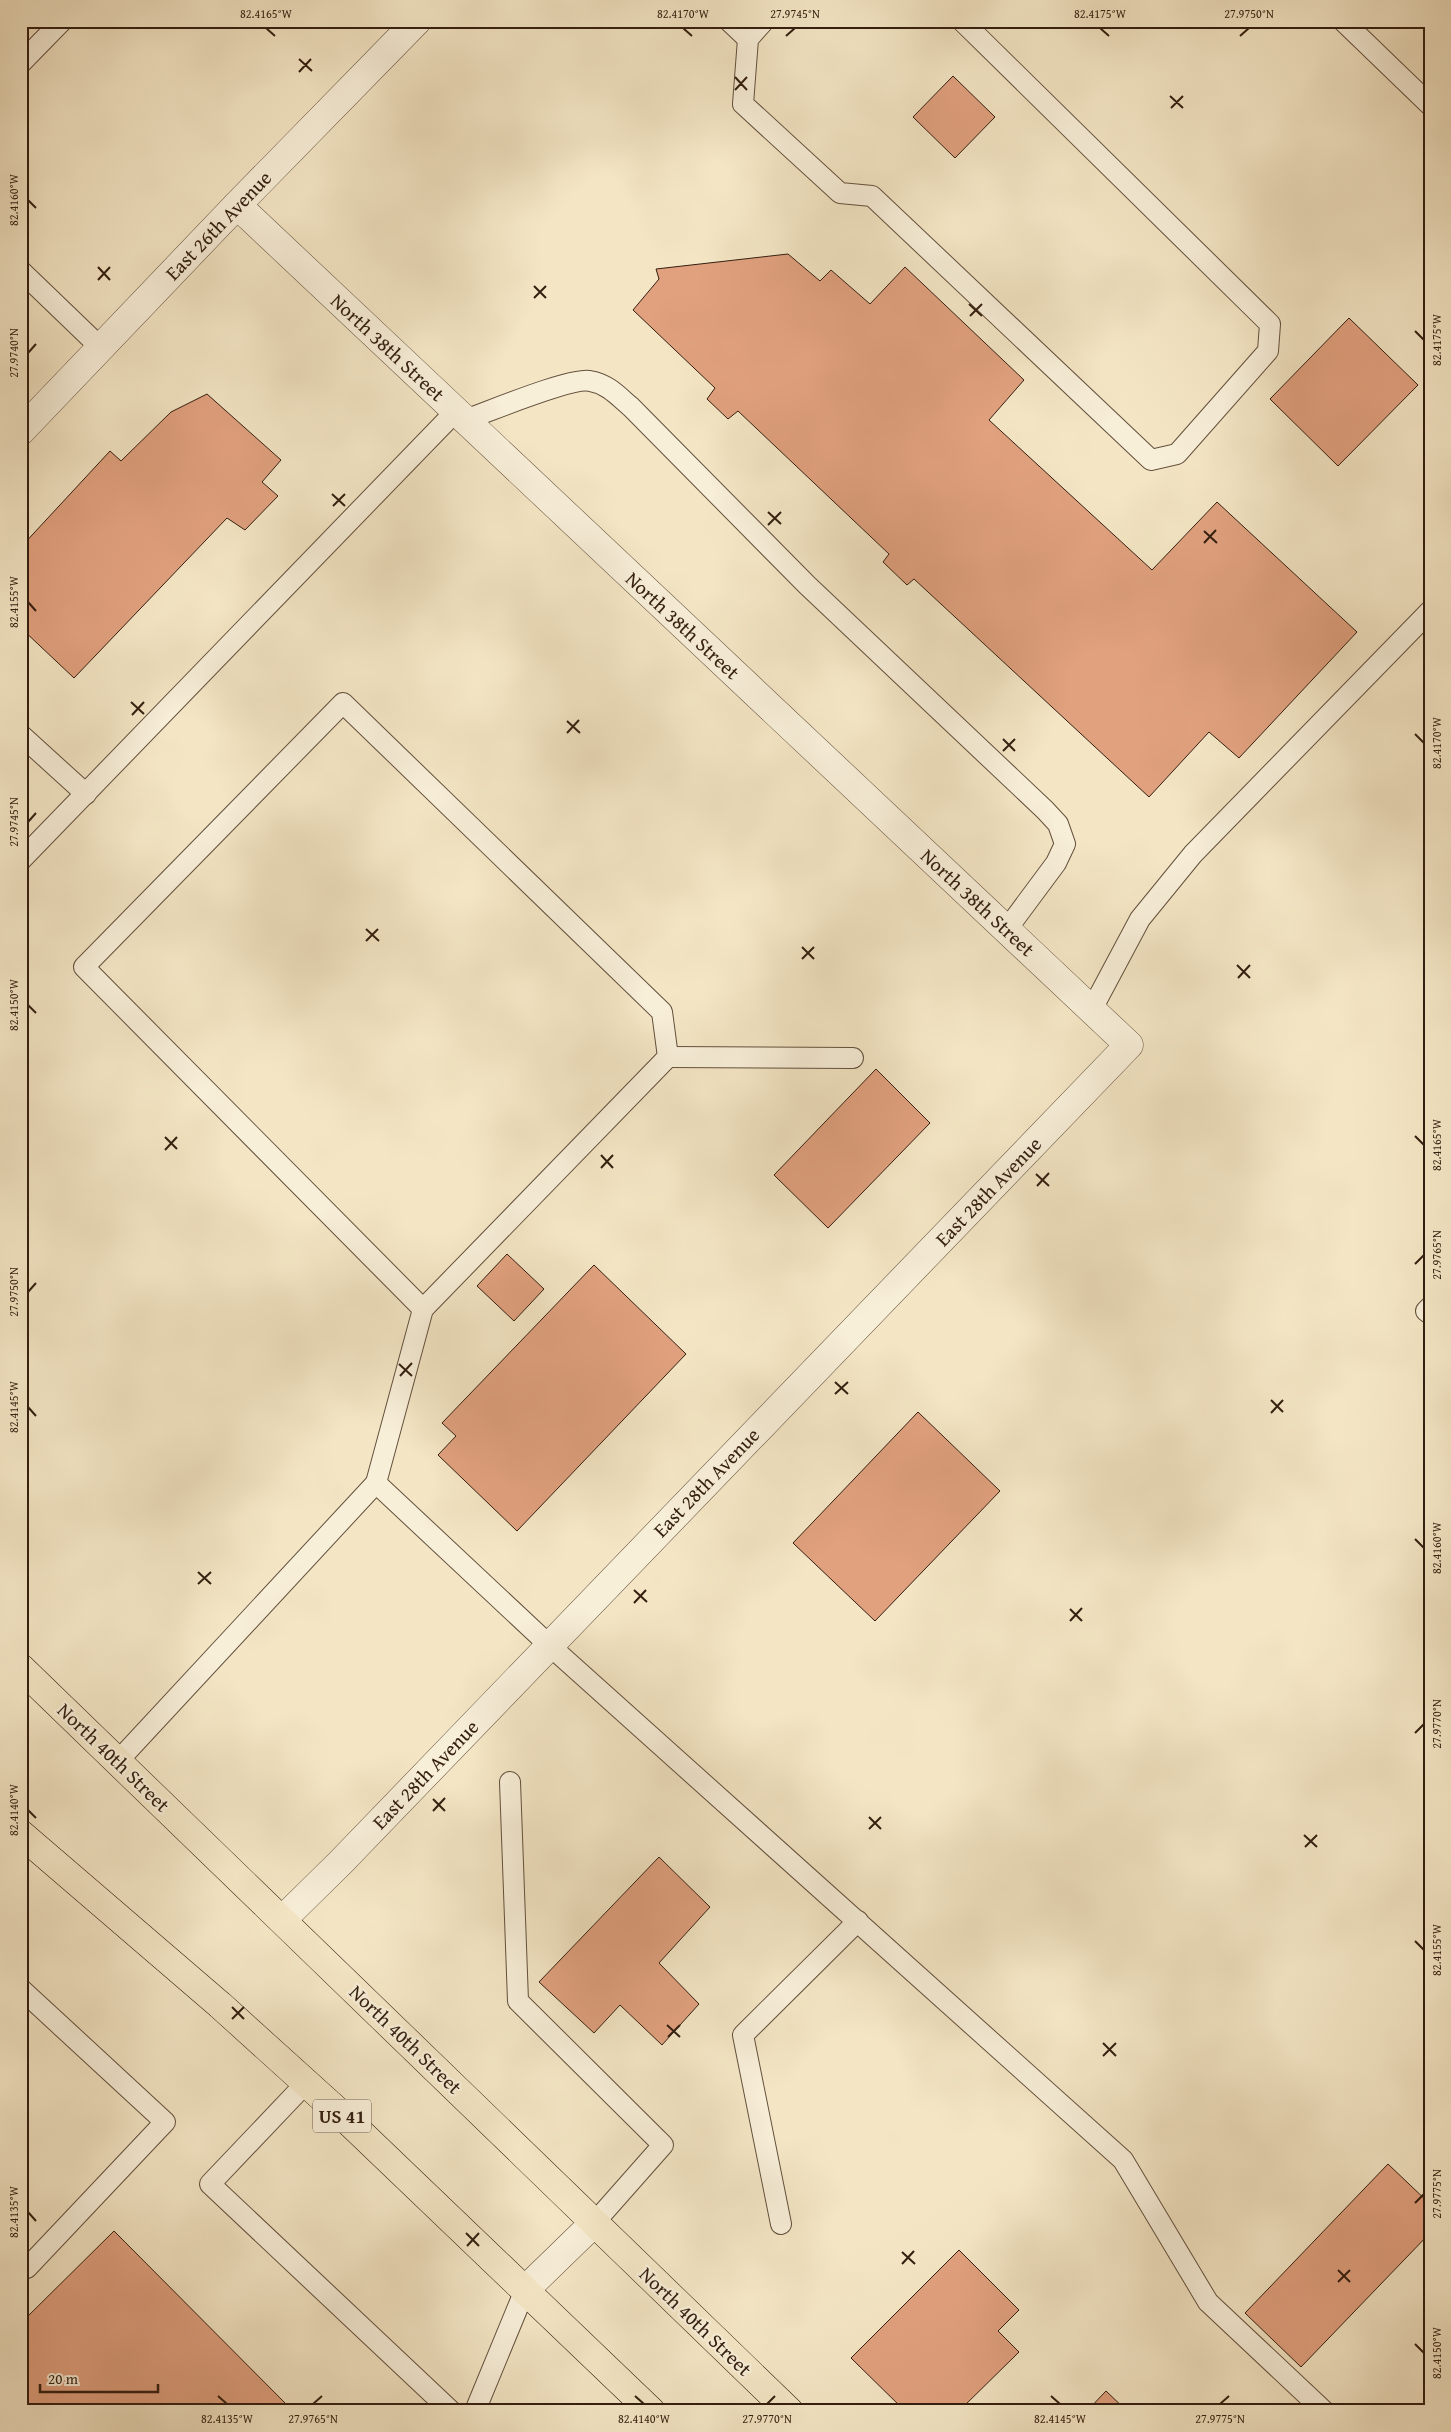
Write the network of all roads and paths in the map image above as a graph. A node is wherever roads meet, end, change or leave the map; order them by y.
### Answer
1 (62, 21) edge
2 (417, 21) edge
3 (729, 21) edge
4 (764, 21) edge
5 (962, 21) edge
6 (1344, 21) edge
7 (748, 39) junction
8 (21, 63) edge
9 (1430, 105) edge
10 (236, 205) junction
11 (21, 271) edge
12 (101, 348) junction
13 (461, 416) junction
14 (21, 431) edge
15 (1430, 611) edge
16 (21, 735) edge
17 (86, 794) junction
18 (21, 860) edge
19 (1007, 930) junction
20 (1092, 1009) junction
21 (1130, 1045) joint
22 (668, 1057) junction
23 (852, 1058) dead end
24 (1430, 1307) edge
25 (423, 1309) junction
26 (1430, 1314) edge
27 (376, 1482) junction
28 (549, 1644) junction
29 (21, 1668) edge
30 (118, 1761) junction
31 (510, 1782) dead end
32 (24, 1843) edge
33 (283, 1919) junction
34 (858, 1921) junction
35 (21, 1988) edge
36 (306, 2083) junction
37 (595, 2222) junction
38 (781, 2224) dead end
39 (21, 2261) edge
40 (525, 2290) junction
41 (451, 2411) edge
42 (475, 2411) edge
43 (651, 2411) edge
44 (789, 2411) edge
45 (1324, 2411) edge

1 - 8 lane
2 - 10 street, East 26th Avenue
3 - 7 lane
4 - 7 lane
5 - 7 lane
6 - 9 lane
10 - 12 street, East 26th Avenue
10 - 13 street, North 38th Street
11 - 12 lane
12 - 14 street, East 26th Avenue
13 - 17 lane
13 - 19 street, North 38th Street
13 - 19 lane
15 - 20 lane
16 - 17 lane
17 - 18 lane
19 - 20 street, North 38th Street
20 - 21 street, North 38th Street
21 - 28 street, East 28th Avenue
22 - 23 lane
22 - 25 lane
22 - 25 lane
24 - 26 lane
25 - 27 lane
27 - 28 lane
27 - 30 lane
28 - 33 street, East 28th Avenue
28 - 34 lane
29 - 30 main road, North 40th Street
30 - 33 main road, North 40th Street
31 - 37 lane
32 - 36 main road, US 41
33 - 37 main road, North 40th Street
34 - 38 lane
34 - 45 lane
35 - 39 lane
36 - 40 main road, US 41
36 - 41 lane
37 - 40 street
37 - 44 main road, North 40th Street
40 - 42 lane
40 - 43 main road, US 41

